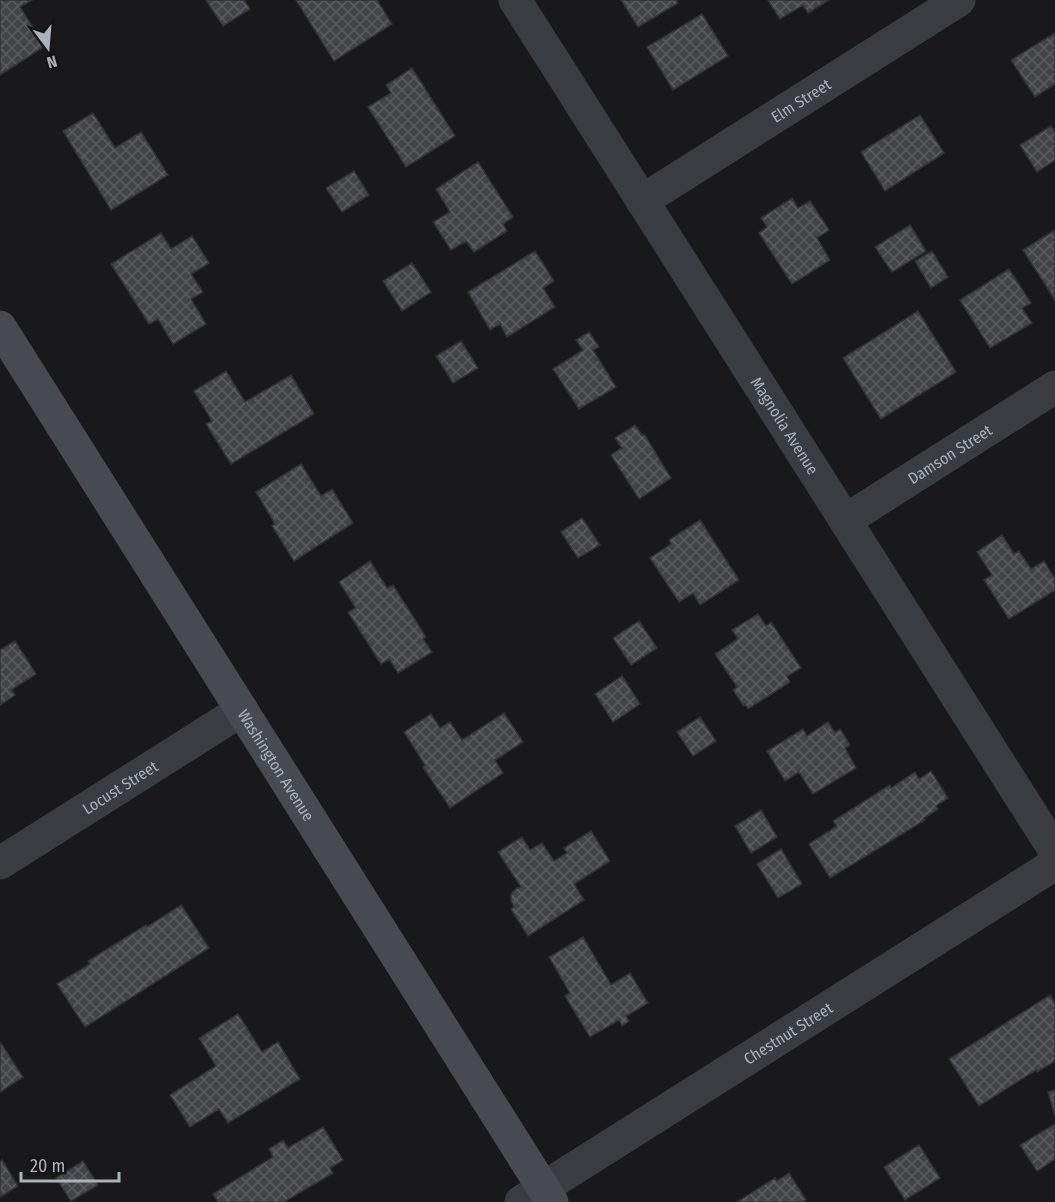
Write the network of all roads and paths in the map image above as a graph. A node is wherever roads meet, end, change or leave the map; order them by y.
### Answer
1 (515, 0) edge
2 (959, 0) edge
3 (642, 201) junction
4 (0, 327) edge
5 (1055, 387) edge
6 (846, 520) junction
7 (242, 710) junction
8 (1055, 851) edge
9 (0, 863) edge
10 (1055, 864) edge
11 (539, 1197) edge

1 - 3 street, Magnolia Avenue
2 - 3 street, Elm Street
3 - 6 street, Magnolia Avenue
4 - 7 main road, Washington Avenue
5 - 6 street, Damson Street
6 - 8 street, Magnolia Avenue
7 - 9 street, Locust Street
7 - 11 main road, Washington Avenue
10 - 11 street, Chestnut Street

